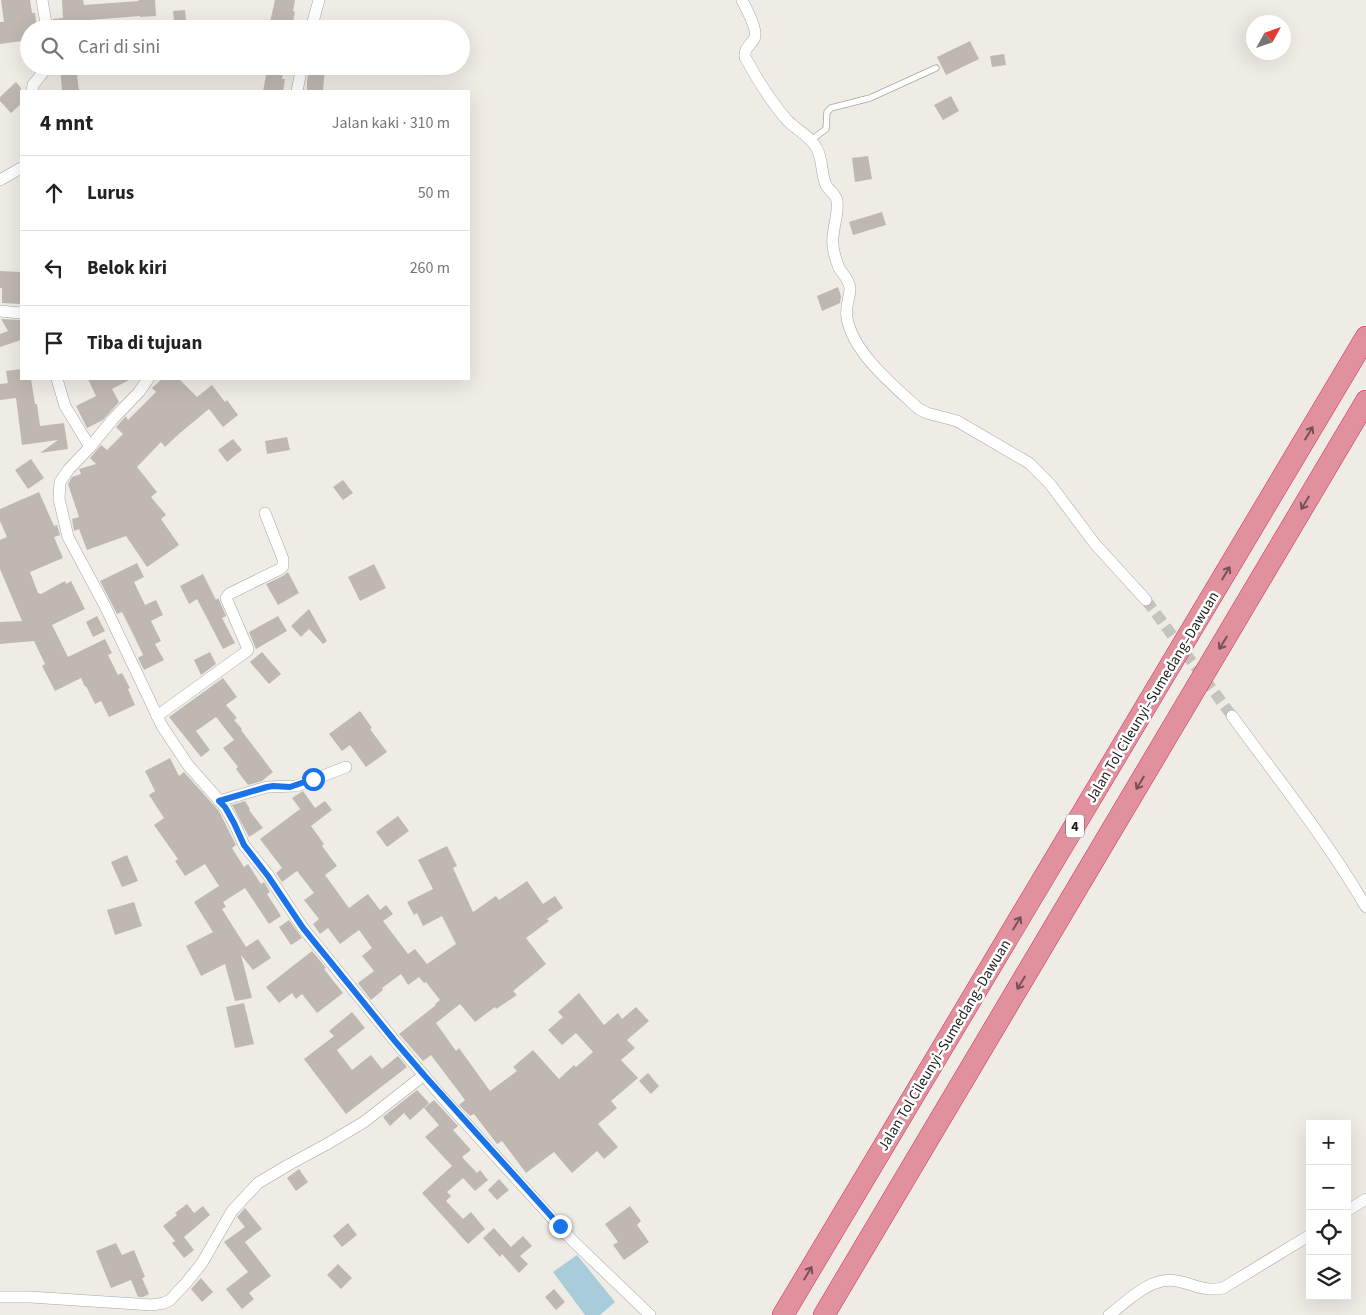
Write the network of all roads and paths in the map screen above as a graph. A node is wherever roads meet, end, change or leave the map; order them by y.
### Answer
1 (42, 0) edge
2 (319, 0) edge
3 (742, 0) edge
4 (45, 20) edge
5 (313, 20) edge
6 (936, 68) dead end
7 (41, 75) edge
8 (300, 75) edge
9 (32, 90) edge
10 (297, 90) edge
11 (811, 140) junction
12 (20, 169) edge
13 (0, 180) edge
14 (0, 312) edge
15 (20, 313) edge
16 (1366, 338) edge
17 (57, 380) edge
18 (147, 380) edge
19 (1366, 401) edge
20 (90, 447) junction
21 (265, 513) dead end
22 (1146, 600) tunnel mouth
23 (157, 716) junction
24 (1232, 716) tunnel mouth
25 (346, 767) dead end
26 (219, 801) junction
27 (1366, 908) edge
28 (424, 1075) junction
29 (1366, 1199) edge
30 (1349, 1210) edge
31 (1306, 1237) edge
32 (0, 1297) edge
33 (650, 1315) edge
34 (783, 1315) edge
35 (824, 1315) edge
36 (1109, 1315) edge

1 - 4 street
2 - 5 street
3 - 11 street
6 - 11 lane
7 - 9 street
8 - 10 street
11 - 22 street
12 - 13 street
14 - 15 street
34 -> 16 highway, Jalan Tol Cileunyi–Sumedang–Dawuan / 4
17 - 20 street
18 - 20 street
19 -> 35 highway, 4
20 - 23 street
21 - 23 street
23 - 26 street
24 - 27 street
25 - 26 street
26 - 28 street
28 - 32 street
28 - 33 street
29 - 30 street
31 - 36 street

